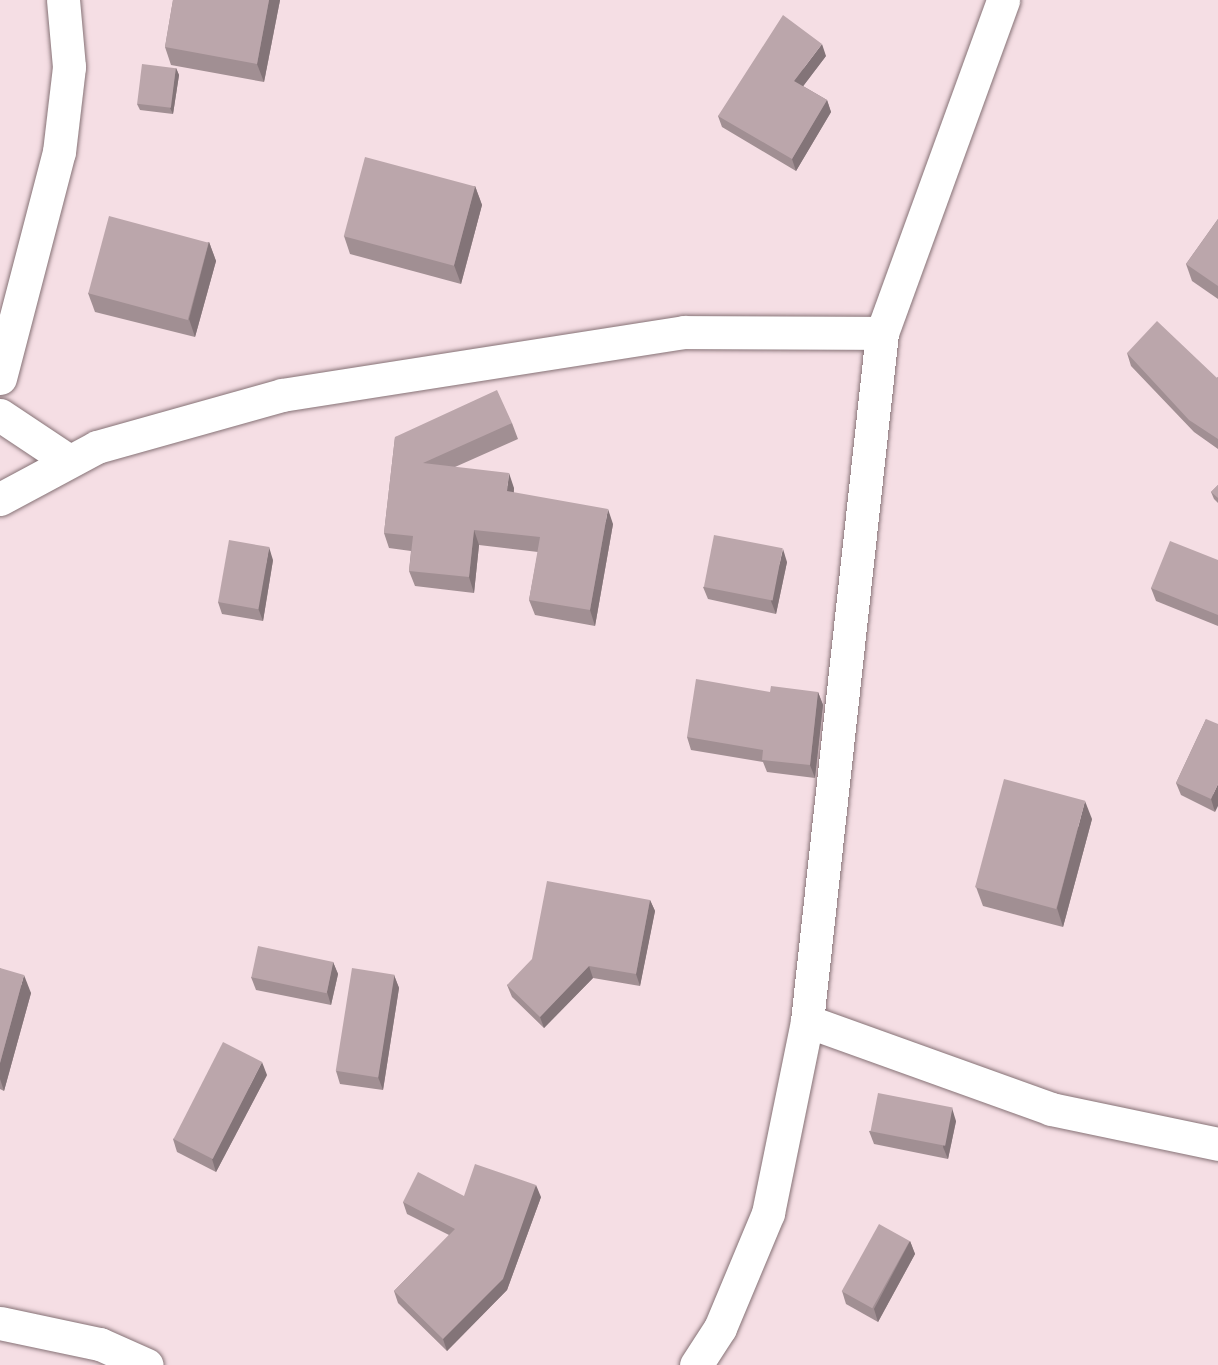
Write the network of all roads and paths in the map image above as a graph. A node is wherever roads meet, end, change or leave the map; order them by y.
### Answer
1 (63, 0) edge
2 (1003, 0) edge
3 (882, 333) junction
4 (0, 378) edge
5 (0, 415) edge
6 (69, 461) junction
7 (0, 499) edge
8 (807, 1021) junction
9 (1218, 1144) edge
10 (0, 1323) edge
11 (147, 1365) edge
12 (696, 1365) edge

1 - 4 street
2 - 3 street
3 - 6 street
3 - 8 street
5 - 6 street
6 - 7 street
8 - 9 street
8 - 12 street
10 - 11 street

